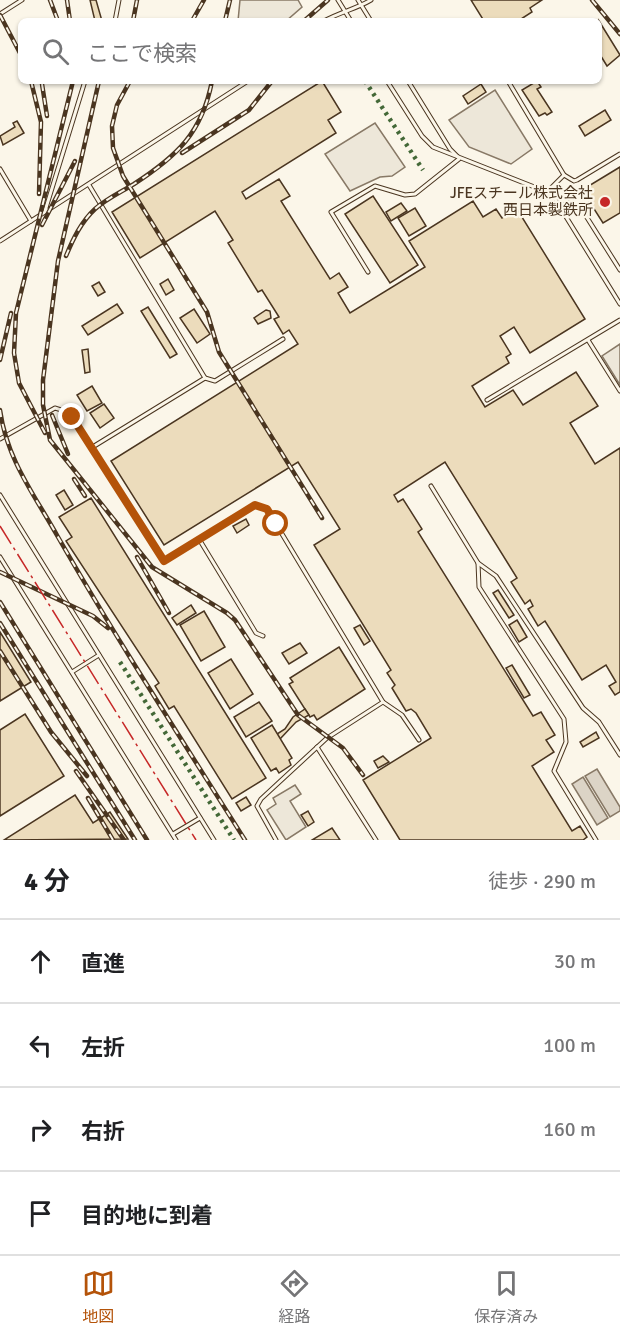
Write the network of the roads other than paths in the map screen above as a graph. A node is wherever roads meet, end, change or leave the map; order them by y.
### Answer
1 (22, 0) edge
2 (119, 0) edge
3 (338, 0) edge
4 (358, 0) edge
5 (371, 0) edge
6 (362, 6) junction
7 (344, 10) junction
8 (0, 14) edge
9 (116, 18) edge
10 (329, 18) edge
11 (349, 18) edge
12 (369, 18) edge
13 (84, 84) edge
14 (243, 84) edge
15 (389, 84) edge
16 (410, 84) edge
17 (510, 84) edge
18 (620, 154) edge
19 (459, 159) junction
20 (0, 169) edge
21 (564, 175) junction
22 (89, 185) junction
23 (547, 192) junction
24 (554, 197) junction
25 (45, 212) junction
26 (31, 221) junction
27 (0, 241) edge
28 (620, 270) edge
29 (368, 272) dead end
30 (620, 304) edge
31 (620, 320) edge
32 (283, 339) dead end
33 (588, 340) junction
34 (206, 378) junction
35 (620, 391) edge
36 (487, 400) dead end
37 (0, 439) edge
38 (91, 448) junction
39 (431, 486) dead end
40 (0, 495) edge
41 (199, 539) junction
42 (0, 557) edge
43 (478, 563) junction
44 (263, 636) dead end
45 (99, 655) junction
46 (72, 672) junction
47 (383, 702) junction
48 (418, 740) dead end
49 (317, 747) junction
50 (620, 755) edge
51 (200, 818) junction
52 (172, 834) junction
53 (176, 840) edge
54 (214, 840) edge
55 (276, 840) edge
56 (376, 840) edge
57 (596, 840) edge

1 - 8 lane
2 - 9 lane
3 - 7 lane
4 - 6 lane
5 - 6 lane
6 - 7 lane
6 - 12 lane
7 - 10 lane
7 - 11 lane
13 - 25 lane
14 - 22 lane
15 - 19 lane
16 - 19 lane
17 - 21 lane
18 - 21 lane
19 - 23 lane
19 - 29 lane
20 - 26 lane
21 - 23 lane
22 - 25 lane
22 - 34 lane
23 - 24 lane
24 - 28 lane
24 - 30 lane
25 - 26 lane
26 - 27 lane
31 - 33 lane
32 - 34 lane
33 - 35 lane
33 - 36 lane
34 - 38 lane
37 - 38 lane
38 - 41 lane
39 - 43 lane
40 - 45 lane
41 - 44 lane
41 - 47 lane
42 - 46 lane
43 - 50 lane
43 - 57 lane
45 - 46 lane
45 - 51 lane
46 - 52 lane
47 - 48 lane
47 - 49 lane
49 - 55 lane
49 - 56 lane
51 - 52 lane
51 - 54 lane
52 - 53 lane

